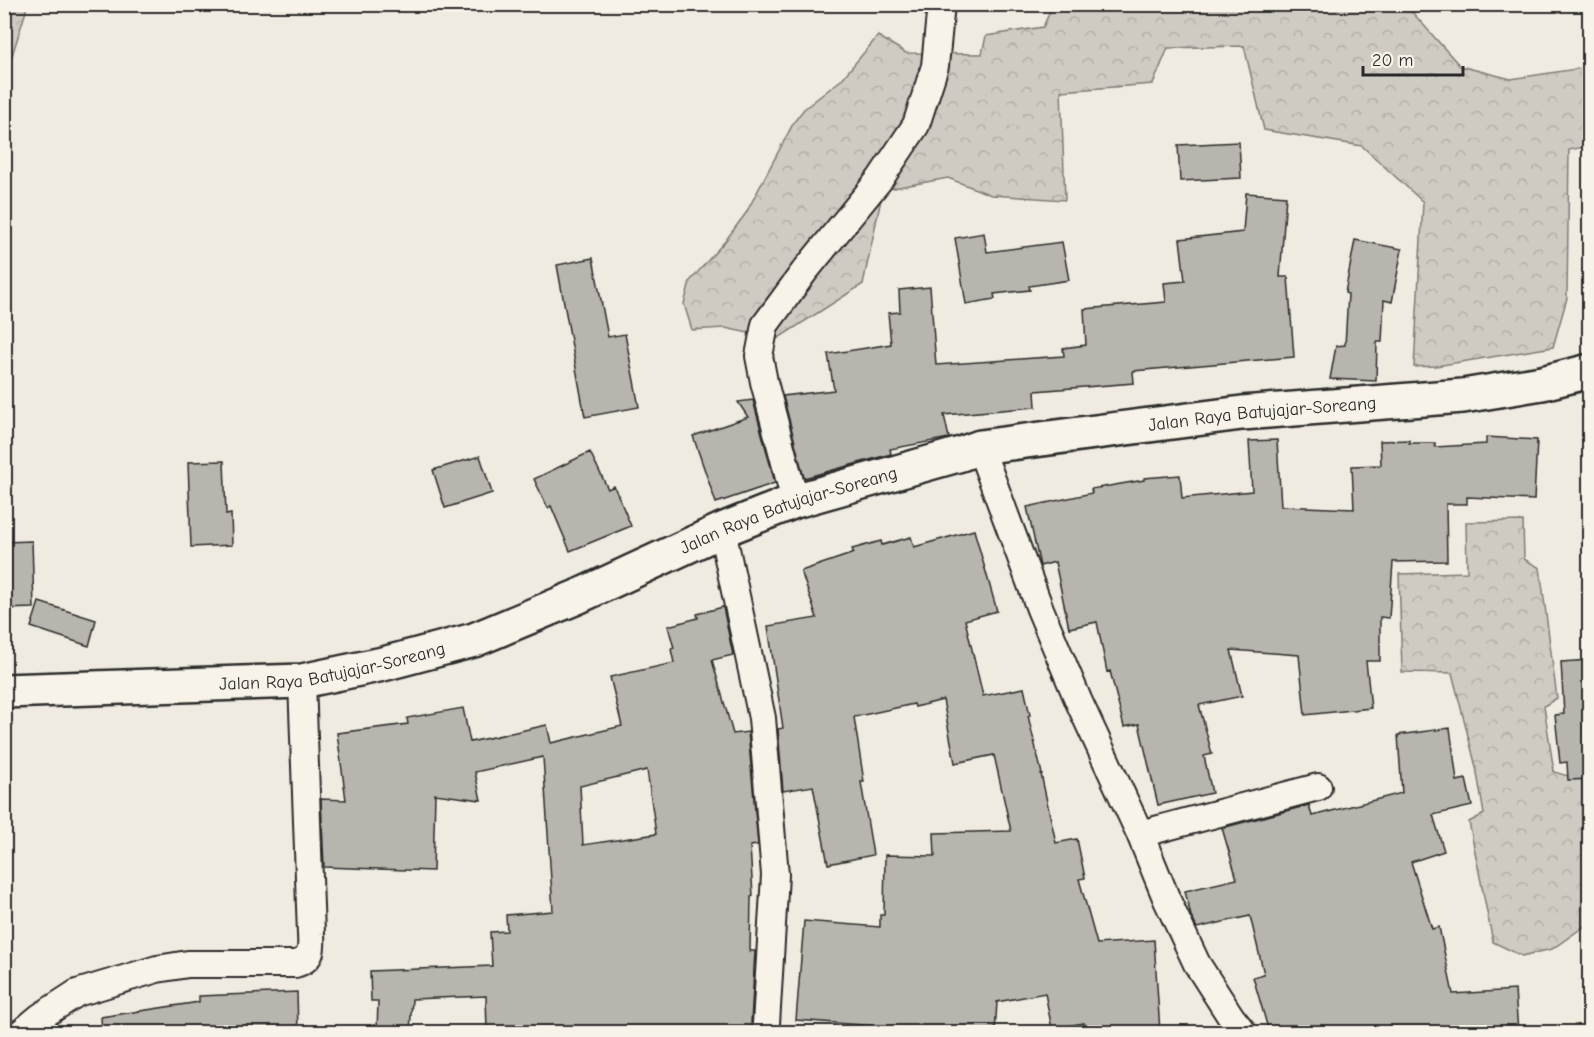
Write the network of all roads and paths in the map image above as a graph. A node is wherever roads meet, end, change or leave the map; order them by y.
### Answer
1 (941, 4) edge
2 (1590, 371) edge
3 (980, 447) junction
4 (795, 501) junction
5 (722, 530) junction
6 (302, 681) junction
7 (4, 691) edge
8 (1318, 787) dead end
9 (1140, 834) junction
10 (766, 1024) dead end
11 (22, 1032) edge
12 (1243, 1032) edge

1 - 4 street
2 - 3 highway, Jalan Raya Batujajar-Soreang
3 - 4 highway, Jalan Raya Batujajar-Soreang
3 - 9 street
4 - 5 highway, Jalan Raya Batujajar-Soreang
5 - 6 highway, Jalan Raya Batujajar-Soreang
5 - 10 street
6 - 7 highway, Jalan Raya Batujajar-Soreang
6 - 11 street
8 - 9 street
9 - 12 street

